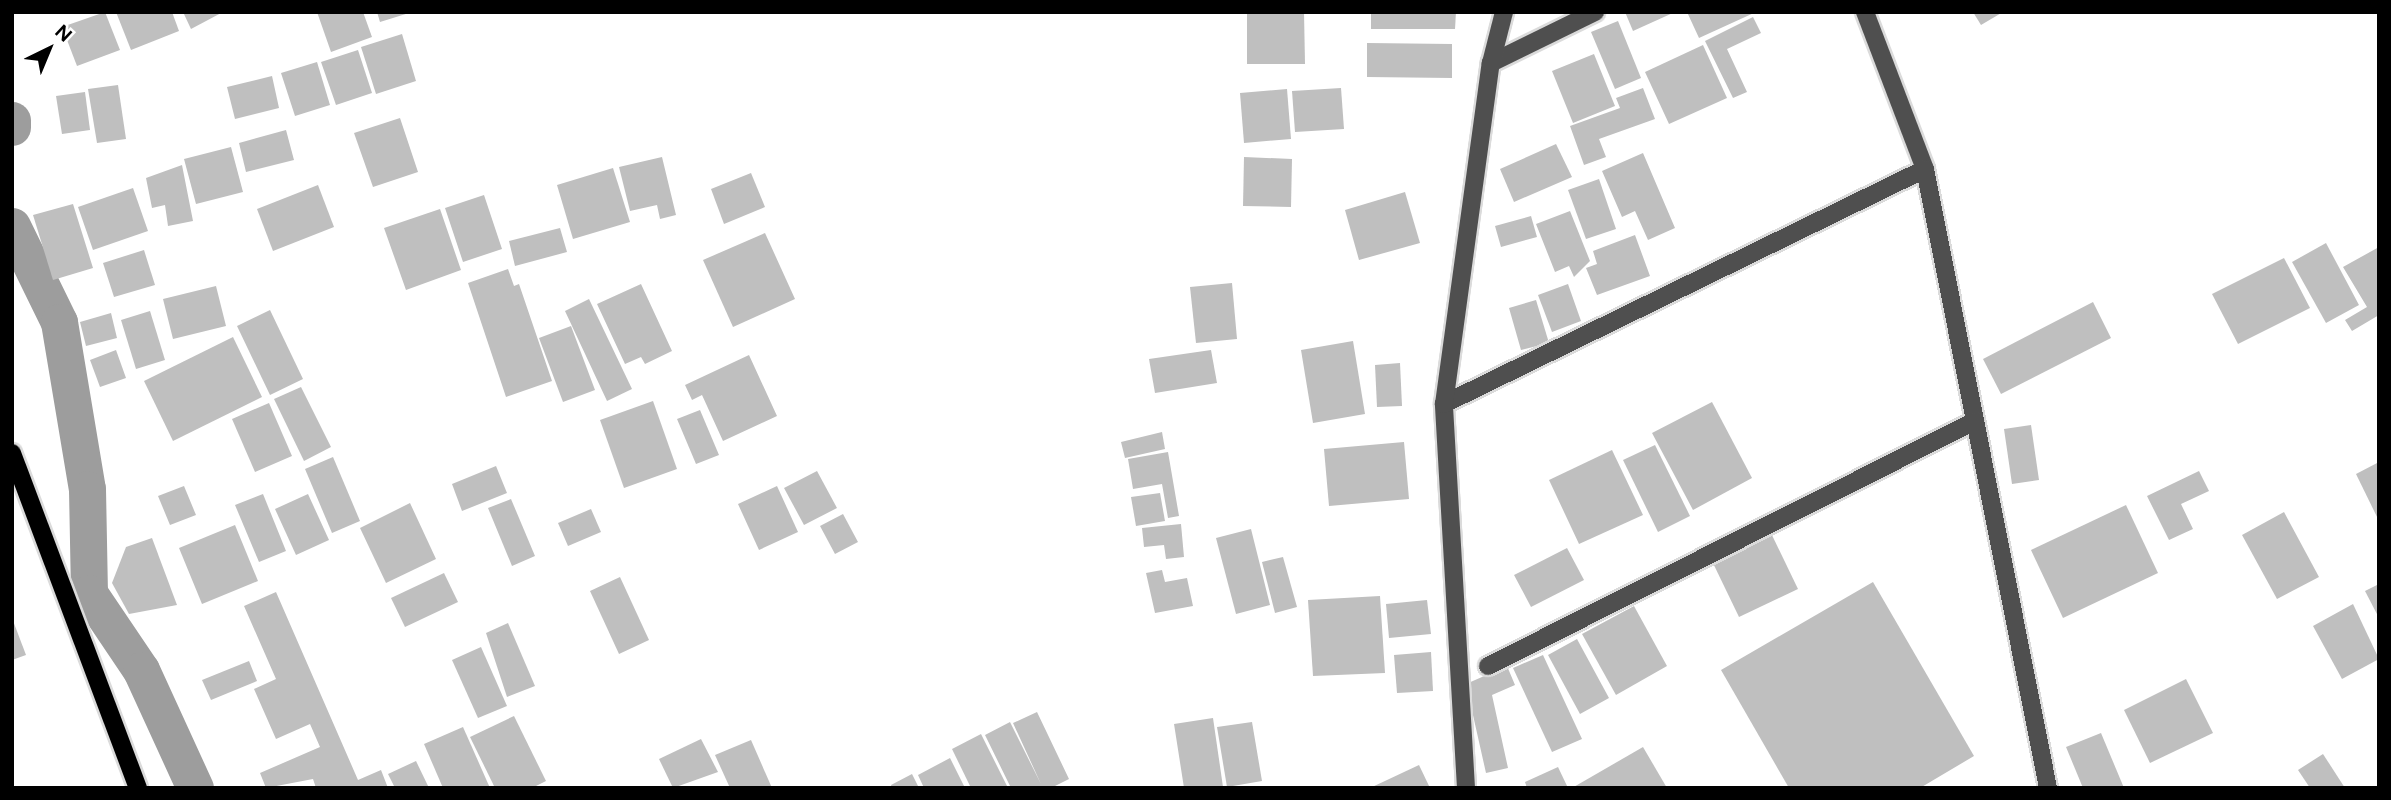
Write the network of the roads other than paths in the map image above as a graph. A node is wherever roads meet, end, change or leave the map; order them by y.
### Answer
1 (1504, 12) edge
2 (1595, 12) edge
3 (1865, 12) edge
4 (1491, 64) junction
5 (1925, 169) junction
6 (1444, 404) junction
7 (1975, 421) junction
8 (12, 453) edge
9 (1488, 666) dead end
10 (138, 788) edge
11 (1466, 788) edge
12 (2049, 788) edge

1 - 4 street
2 - 4 street
3 - 5 street
4 - 6 street
5 - 6 street
5 - 7 street
6 - 11 street
7 - 9 street
7 - 12 street
8 - 10 main road

